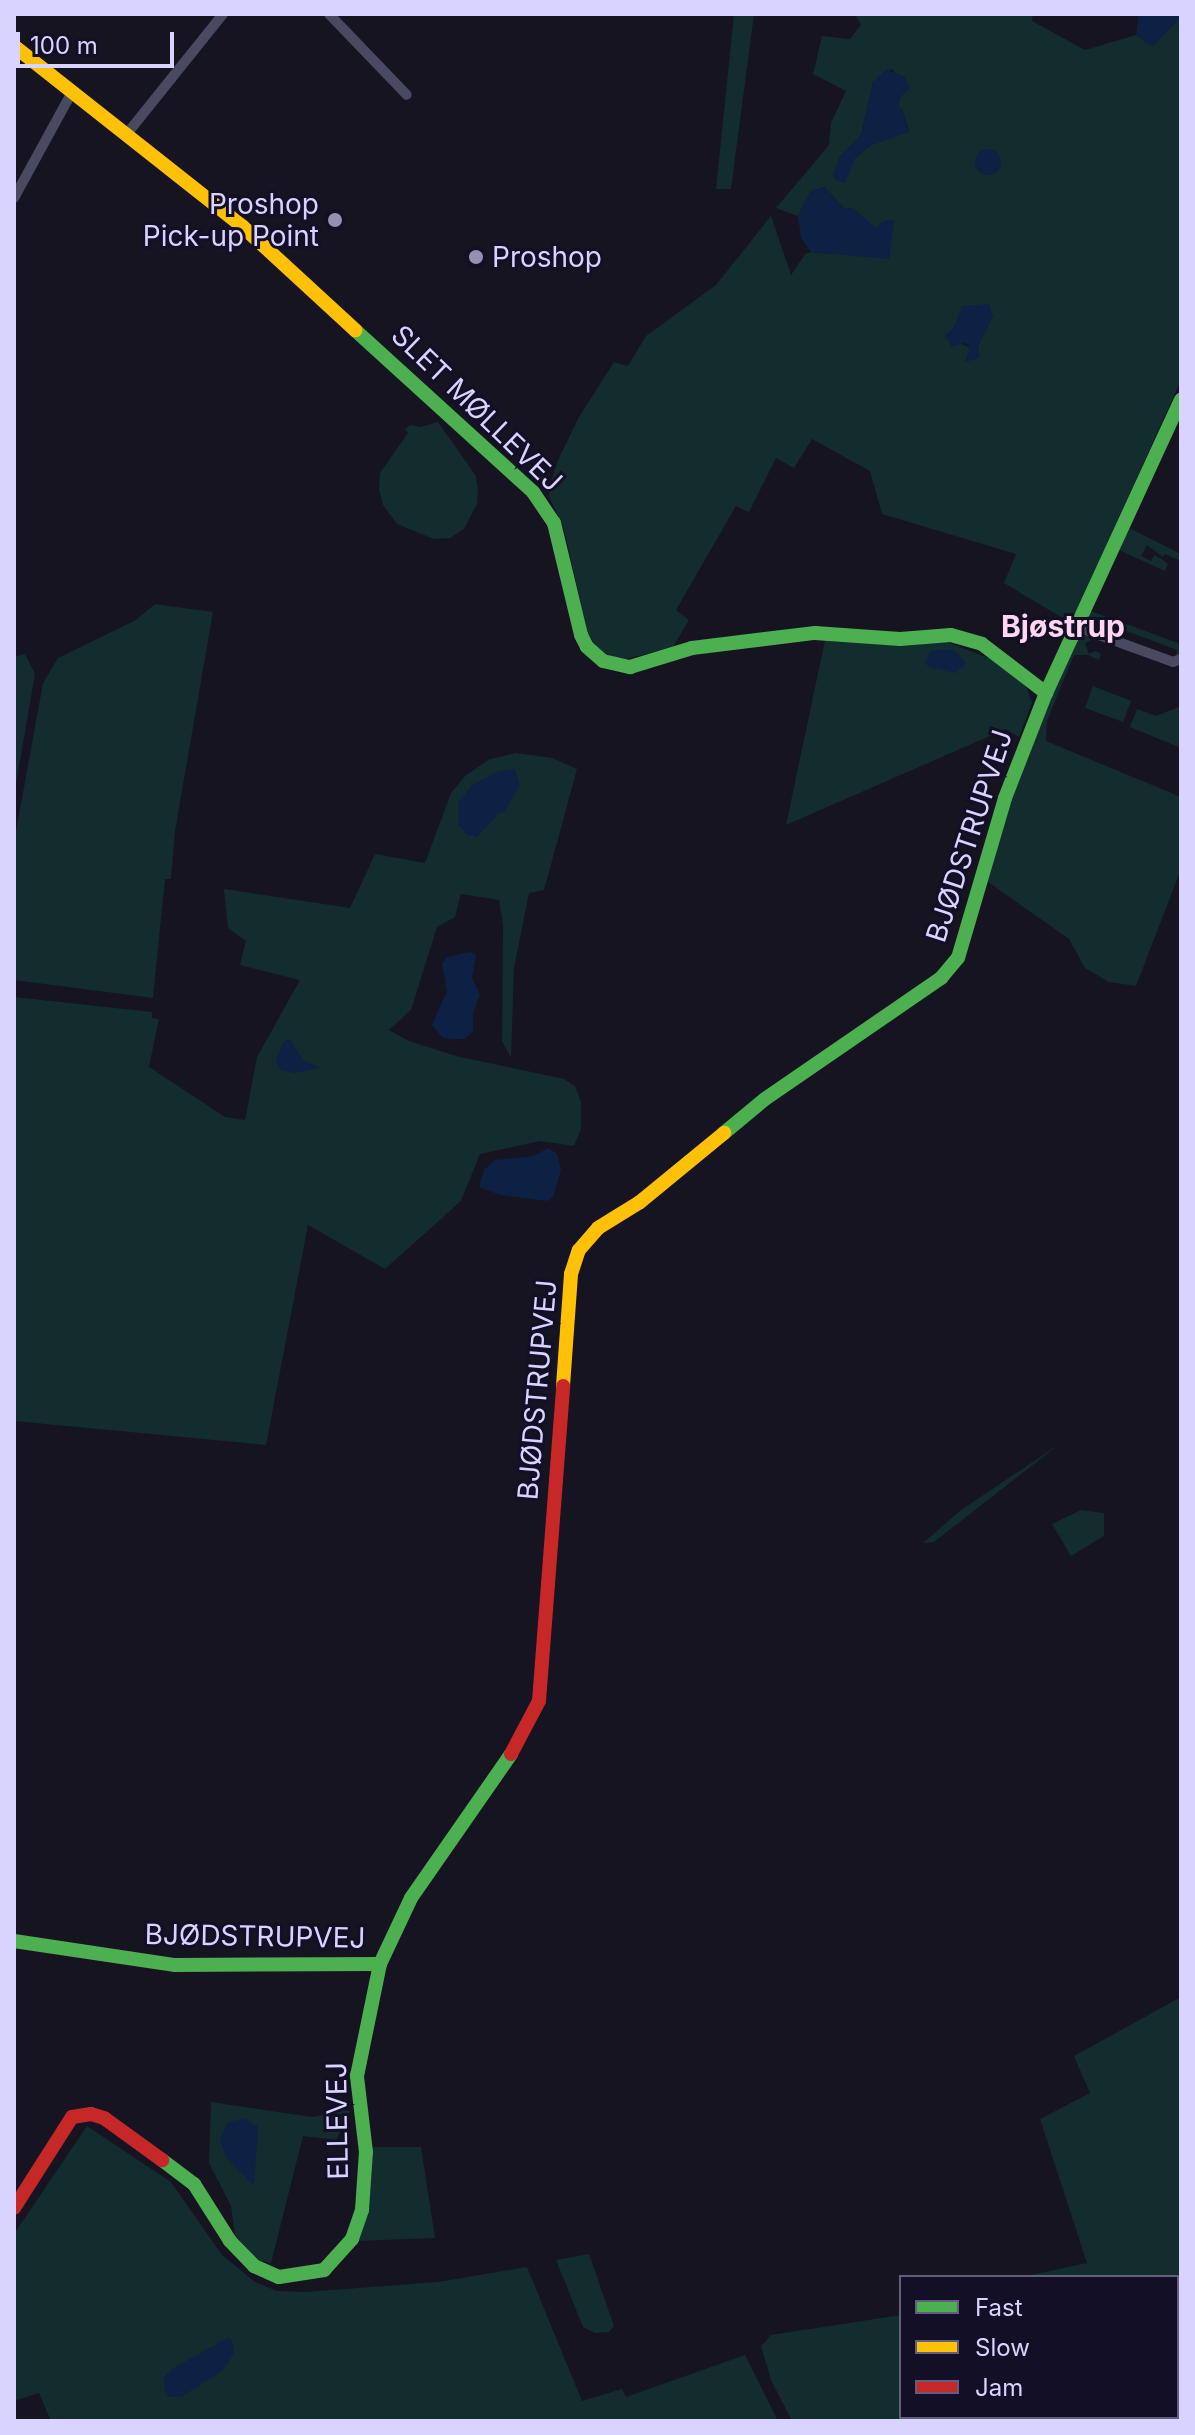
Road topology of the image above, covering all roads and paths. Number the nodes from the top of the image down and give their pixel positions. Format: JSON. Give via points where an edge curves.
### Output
{"nodes":[{"id":1,"x":223,"y":14,"type":"edge"},
{"id":2,"x":329,"y":14,"type":"edge"},
{"id":3,"x":14,"y":46,"type":"edge"},
{"id":4,"x":72,"y":92,"type":"junction"},
{"id":5,"x":407,"y":95,"type":"dead end"},
{"id":6,"x":126,"y":135,"type":"junction"},
{"id":7,"x":14,"y":198,"type":"edge"},
{"id":8,"x":1181,"y":400,"type":"edge"},
{"id":9,"x":1088,"y":631,"type":"dead end"},
{"id":10,"x":1181,"y":659,"type":"edge"},
{"id":11,"x":1046,"y":693,"type":"junction"},
{"id":12,"x":14,"y":1941,"type":"edge"},
{"id":13,"x":380,"y":1964,"type":"junction"},
{"id":14,"x":14,"y":2208,"type":"edge"}],
"edges":[{"from":1,"to":6,"type":"street"},
{"from":2,"to":5,"type":"street"},
{"from":3,"to":4,"type":"street","name":"SLET MØLLEVEJ"},
{"from":4,"to":6,"type":"street","name":"SLET MØLLEVEJ"},
{"from":4,"to":7,"type":"street"},
{"from":6,"to":11,"type":"street","name":"SLET MØLLEVEJ","via":[[242,226],[533,492],[554,523],[581,635],[603,661],[630,667],[692,648],[815,633],[900,639],[951,635],[982,644]]},
{"from":8,"to":11,"type":"street","name":"BJØDSTRUPVEJ"},
{"from":9,"to":10,"type":"street","via":[[1173,662]]},
{"from":11,"to":13,"type":"street","name":"BJØDSTRUPVEJ","via":[[1005,798],[963,947],[950,968],[765,1099],[640,1202],[598,1228],[579,1250],[571,1274],[539,1701],[522,1739],[411,1898]]},
{"from":12,"to":13,"type":"street","name":"BJØDSTRUPVEJ","via":[[171,1965]]},
{"from":13,"to":14,"type":"street","name":"ELLEVEJ","via":[[357,2076],[366,2152],[362,2210],[352,2239],[324,2270],[279,2277],[254,2266],[230,2241],[194,2184],[91,2114],[72,2117],[65,2124]]}]}
